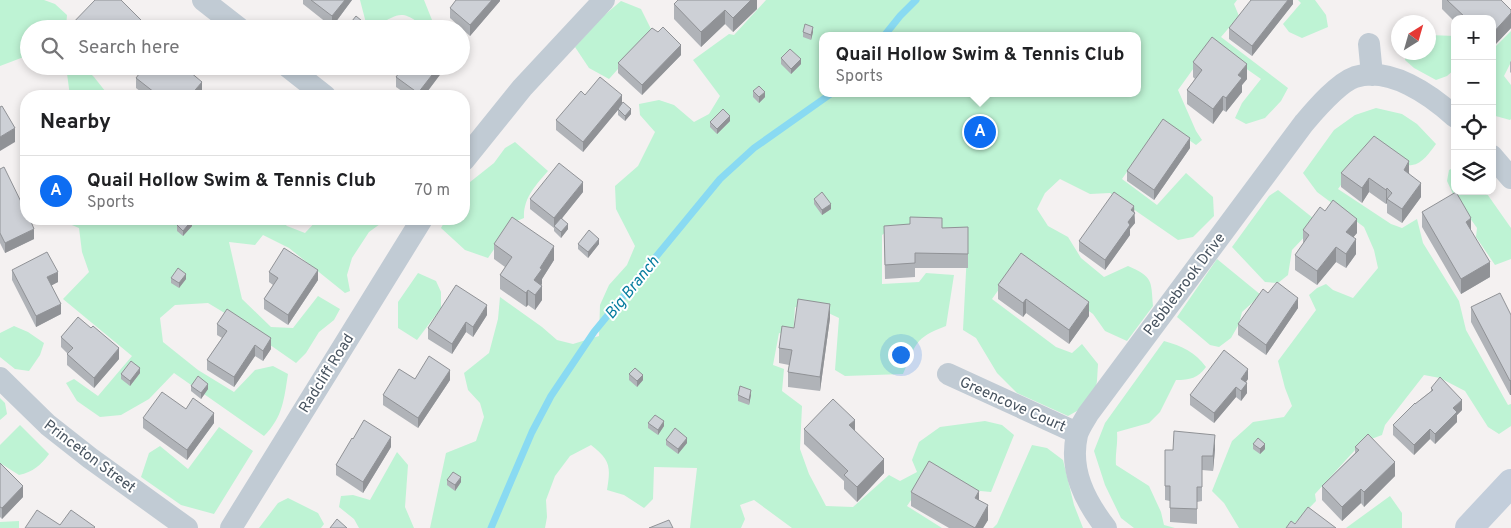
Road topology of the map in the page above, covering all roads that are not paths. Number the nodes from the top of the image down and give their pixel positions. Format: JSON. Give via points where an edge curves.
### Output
{"nodes":[{"id":1,"x":203,"y":0,"type":"edge"},
{"id":2,"x":604,"y":0,"type":"edge"},
{"id":3,"x":229,"y":20,"type":"edge"},
{"id":4,"x":1369,"y":44,"type":"dead end"},
{"id":5,"x":299,"y":75,"type":"edge"},
{"id":6,"x":1372,"y":75,"type":"junction"},
{"id":7,"x":318,"y":90,"type":"edge"},
{"id":8,"x":1451,"y":114,"type":"edge"},
{"id":9,"x":470,"y":153,"type":"edge"},
{"id":10,"x":1496,"y":161,"type":"edge"},
{"id":11,"x":1511,"y":178,"type":"edge"},
{"id":12,"x":418,"y":225,"type":"edge"},
{"id":13,"x":948,"y":374,"type":"dead end"},
{"id":14,"x":0,"y":378,"type":"edge"},
{"id":15,"x":1077,"y":433,"type":"junction"},
{"id":16,"x":1511,"y":483,"type":"edge"},
{"id":17,"x":187,"y":528,"type":"edge"},
{"id":18,"x":231,"y":528,"type":"edge"},
{"id":19,"x":1106,"y":528,"type":"edge"},
{"id":20,"x":1469,"y":528,"type":"edge"}],
"edges":[{"from":1,"to":3,"type":"street"},
{"from":2,"to":9,"type":"street","via":[[522,88]]},
{"from":4,"to":6,"type":"street"},
{"from":5,"to":7,"type":"street"},
{"from":6,"to":8,"type":"street","name":"Pebblebrook Drive","via":[[1391,77],[1408,84]]},
{"from":6,"to":15,"type":"street","name":"Pebblebrook Drive","via":[[1355,77],[1341,86],[1304,123]]},
{"from":10,"to":11,"type":"street"},
{"from":12,"to":18,"type":"street","name":"Radcliff Road"},
{"from":13,"to":15,"type":"street","name":"Greencove Court"},
{"from":14,"to":17,"type":"street","name":"Princeton Street","via":[[48,425]]},
{"from":15,"to":19,"type":"street","name":"Pebblebrook Drive","via":[[1078,482],[1092,510]]},
{"from":16,"to":20,"type":"street"}]}
